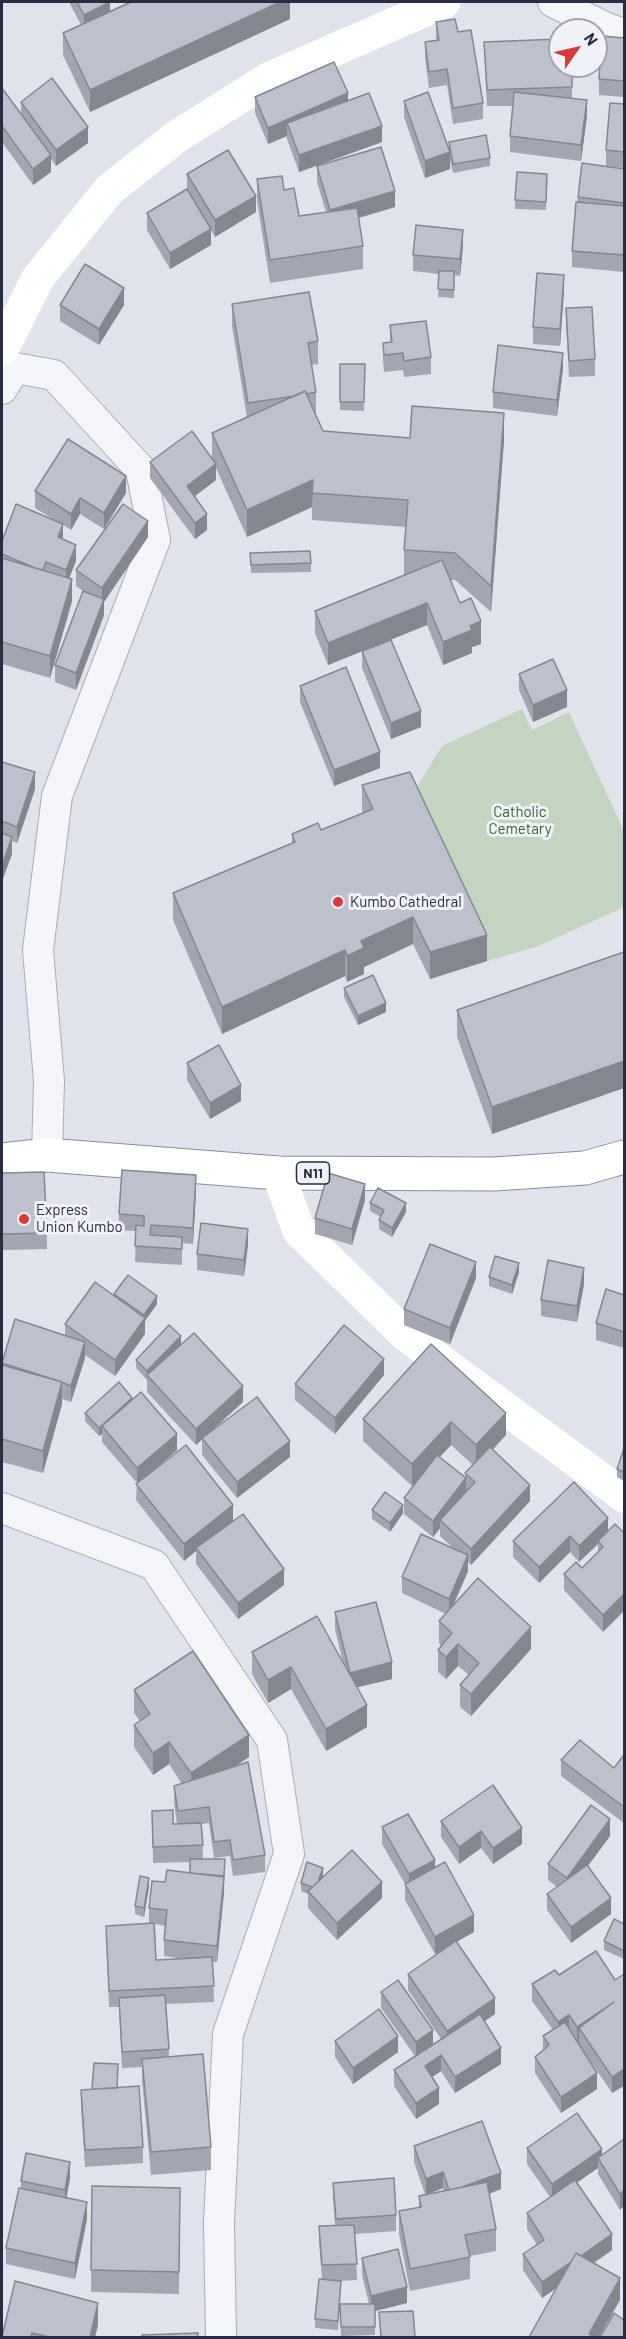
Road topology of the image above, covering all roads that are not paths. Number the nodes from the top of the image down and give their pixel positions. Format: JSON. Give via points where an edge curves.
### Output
{"nodes":[{"id":1,"x":444,"y":2,"type":"edge"},
{"id":2,"x":553,"y":2,"type":"edge"},
{"id":3,"x":624,"y":34,"type":"edge"},
{"id":4,"x":2,"y":350,"type":"edge"},
{"id":5,"x":2,"y":389,"type":"edge"},
{"id":6,"x":47,"y":1155,"type":"junction"},
{"id":7,"x":624,"y":1157,"type":"edge"},
{"id":8,"x":2,"y":1160,"type":"edge"},
{"id":9,"x":278,"y":1173,"type":"junction"},
{"id":10,"x":624,"y":1496,"type":"edge"},
{"id":11,"x":2,"y":1508,"type":"edge"},
{"id":12,"x":221,"y":2337,"type":"edge"}],
"edges":[{"from":1,"to":4,"type":"main road","via":[[270,78],[176,137],[109,190],[38,278]]},
{"from":2,"to":3,"type":"street"},
{"from":5,"to":6,"type":"street","via":[[15,368],[54,375],[141,470],[155,540],[57,796],[38,950],[49,1081]]},
{"from":6,"to":8,"type":"main road","number":"N11"},
{"from":6,"to":9,"type":"main road","number":"N11"},
{"from":7,"to":9,"type":"main road","number":"N11","via":[[585,1168],[494,1174]]},
{"from":9,"to":10,"type":"main road","via":[[299,1231],[407,1336]]},
{"from":11,"to":12,"type":"street","via":[[154,1565],[272,1740],[289,1854],[228,2034],[219,2222]]}]}
